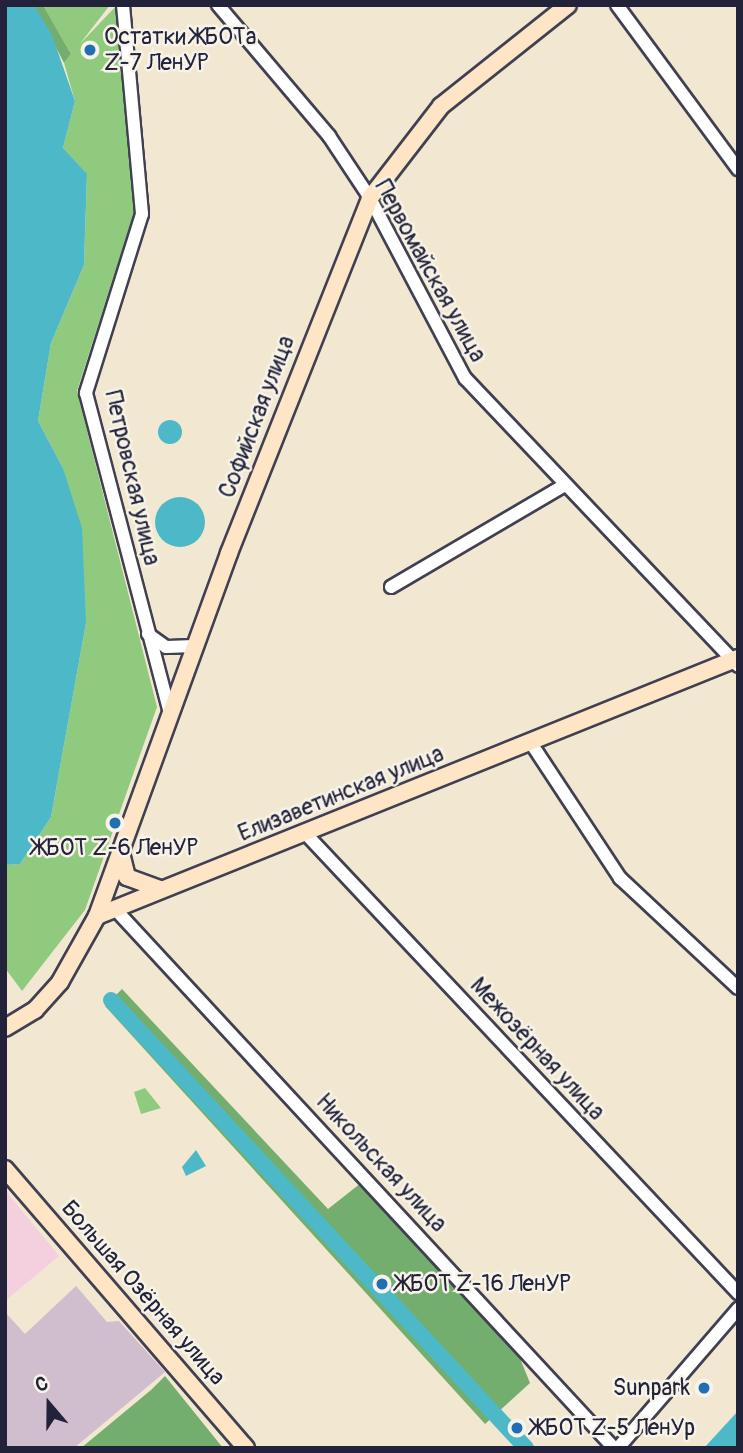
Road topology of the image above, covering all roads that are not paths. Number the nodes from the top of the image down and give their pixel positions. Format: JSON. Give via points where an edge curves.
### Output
{"nodes":[{"id":1,"x":123,"y":5,"type":"edge"},
{"id":2,"x":218,"y":5,"type":"edge"},
{"id":3,"x":568,"y":5,"type":"edge"},
{"id":4,"x":617,"y":5,"type":"edge"},
{"id":5,"x":738,"y":169,"type":"edge"},
{"id":6,"x":370,"y":198,"type":"junction"},
{"id":7,"x":564,"y":486,"type":"junction"},
{"id":8,"x":391,"y":587,"type":"dead end"},
{"id":9,"x":148,"y":634,"type":"junction"},
{"id":10,"x":195,"y":646,"type":"junction"},
{"id":11,"x":736,"y":661,"type":"edge"},
{"id":12,"x":170,"y":713,"type":"junction"},
{"id":13,"x":531,"y":743,"type":"junction"},
{"id":14,"x":305,"y":833,"type":"junction"},
{"id":15,"x":121,"y":850,"type":"junction"},
{"id":16,"x":164,"y":890,"type":"junction"},
{"id":17,"x":115,"y":909,"type":"junction"},
{"id":18,"x":97,"y":916,"type":"junction"},
{"id":19,"x":738,"y":988,"type":"edge"},
{"id":20,"x":5,"y":1028,"type":"edge"},
{"id":21,"x":5,"y":1169,"type":"edge"},
{"id":22,"x":738,"y":1293,"type":"edge"},
{"id":23,"x":738,"y":1309,"type":"edge"},
{"id":24,"x":246,"y":1448,"type":"edge"},
{"id":25,"x":616,"y":1448,"type":"edge"}],
"edges":[{"from":1,"to":9,"type":"street","name":"Петровская улица","via":[[142,214],[86,393]]},
{"from":2,"to":6,"type":"street","name":"Первомайская улица","via":[[329,136]]},
{"from":3,"to":6,"type":"street","name":"Софийская улица","via":[[441,106]]},
{"from":4,"to":5,"type":"street"},
{"from":6,"to":7,"type":"street","name":"Первомайская улица","via":[[465,378]]},
{"from":6,"to":10,"type":"street","name":"Софийская улица"},
{"from":7,"to":8,"type":"street"},
{"from":7,"to":11,"type":"street","name":"Первомайская улица"},
{"from":9,"to":10,"type":"street","via":[[166,648]]},
{"from":9,"to":12,"type":"street","name":"Петровская улица"},
{"from":10,"to":12,"type":"street","name":"Софийская улица"},
{"from":11,"to":13,"type":"street","name":"Елизаветинская улица"},
{"from":12,"to":15,"type":"street","name":"Софийская улица"},
{"from":13,"to":14,"type":"street","name":"Елизаветинская улица"},
{"from":13,"to":19,"type":"street","via":[[620,878]]},
{"from":14,"to":16,"type":"street","name":"Елизаветинская улица"},
{"from":14,"to":22,"type":"street","name":"Межозёрная улица"},
{"from":15,"to":16,"type":"street","via":[[127,877],[136,886]]},
{"from":15,"to":18,"type":"street","name":"Софийская улица"},
{"from":16,"to":17,"type":"street","name":"Елизаветинская улица"},
{"from":17,"to":18,"type":"street","name":"Елизаветинская улица"},
{"from":17,"to":25,"type":"street","name":"Никольская улица"},
{"from":18,"to":20,"type":"street","via":[[60,982],[35,1010]]},
{"from":21,"to":24,"type":"street","name":"Большая Озёрная улица"},
{"from":23,"to":25,"type":"street"}]}
